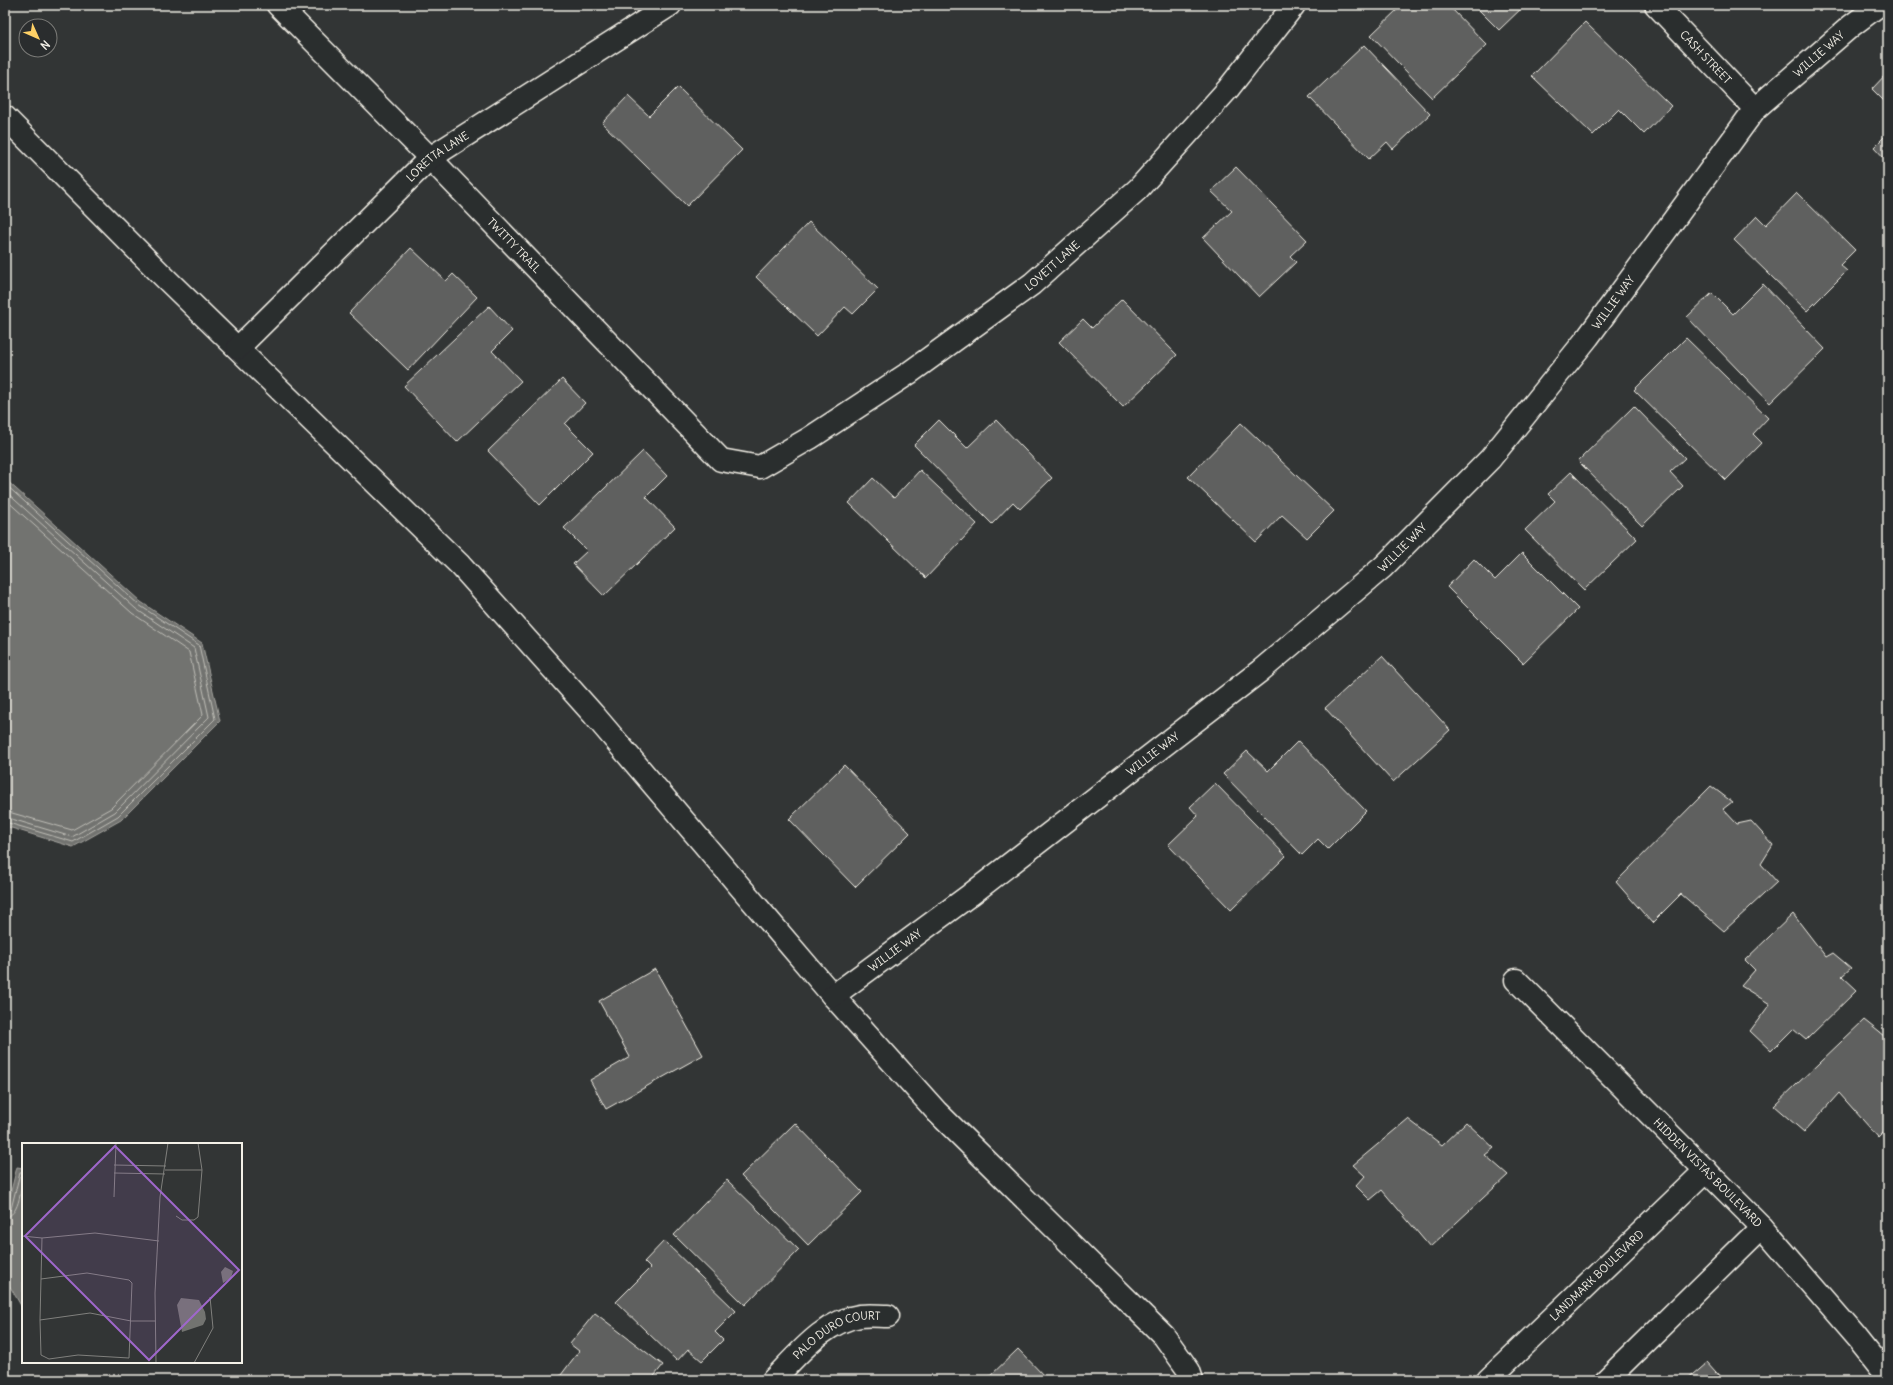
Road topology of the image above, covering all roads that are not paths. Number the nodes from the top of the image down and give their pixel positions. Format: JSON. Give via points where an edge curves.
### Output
{"nodes":[{"id":1,"x":278,"y":5,"type":"edge"},
{"id":2,"x":670,"y":5,"type":"edge"},
{"id":3,"x":1294,"y":5,"type":"edge"},
{"id":4,"x":1656,"y":5,"type":"edge"},
{"id":5,"x":1879,"y":5,"type":"edge"},
{"id":6,"x":1755,"y":109,"type":"junction"},
{"id":7,"x":5,"y":116,"type":"edge"},
{"id":8,"x":430,"y":158,"type":"junction"},
{"id":9,"x":238,"y":348,"type":"junction"},
{"id":10,"x":760,"y":467,"type":"joint"},
{"id":11,"x":1516,"y":980,"type":"dead end"},
{"id":12,"x":833,"y":996,"type":"junction"},
{"id":13,"x":1706,"y":1170,"type":"junction"},
{"id":14,"x":1762,"y":1227,"type":"junction"},
{"id":15,"x":888,"y":1316,"type":"dead end"},
{"id":16,"x":1888,"y":1376,"type":"edge"},
{"id":17,"x":773,"y":1380,"type":"edge"},
{"id":18,"x":1192,"y":1380,"type":"edge"},
{"id":19,"x":1488,"y":1380,"type":"edge"},
{"id":20,"x":1606,"y":1380,"type":"edge"}],
"edges":[{"from":1,"to":8,"type":"street","name":"TWITTY TRAIL"},
{"from":2,"to":8,"type":"street","name":"LORETTA LANE"},
{"from":3,"to":10,"type":"street","name":"LOVETT LANE","via":[[1228,89],[1138,188],[1032,284],[909,373],[810,438]]},
{"from":4,"to":6,"type":"street","name":"CASH STREET"},
{"from":5,"to":6,"type":"street","name":"WILLIE WAY"},
{"from":6,"to":12,"type":"street","name":"WILLIE WAY","via":[[1588,337],[1490,459],[1383,567],[1260,671],[970,895]]},
{"from":7,"to":9,"type":"street"},
{"from":8,"to":9,"type":"street","name":"LORETTA LANE"},
{"from":8,"to":10,"type":"street","name":"TWITTY TRAIL","via":[[721,460]]},
{"from":9,"to":12,"type":"street","via":[[460,565],[620,744]]},
{"from":11,"to":13,"type":"street","name":"HIDDEN VISTAS BOULEVARD"},
{"from":12,"to":18,"type":"street","via":[[937,1112],[1164,1336]]},
{"from":13,"to":14,"type":"street","name":"HIDDEN VISTAS BOULEVARD"},
{"from":13,"to":19,"type":"street","name":"LANDMARK BOULEVARD"},
{"from":14,"to":16,"type":"street","name":"HIDDEN VISTAS BOULEVARD"},
{"from":14,"to":20,"type":"street"},
{"from":15,"to":17,"type":"street","name":"PALO DURO COURT","via":[[861,1316],[842,1321],[821,1333]]}]}
